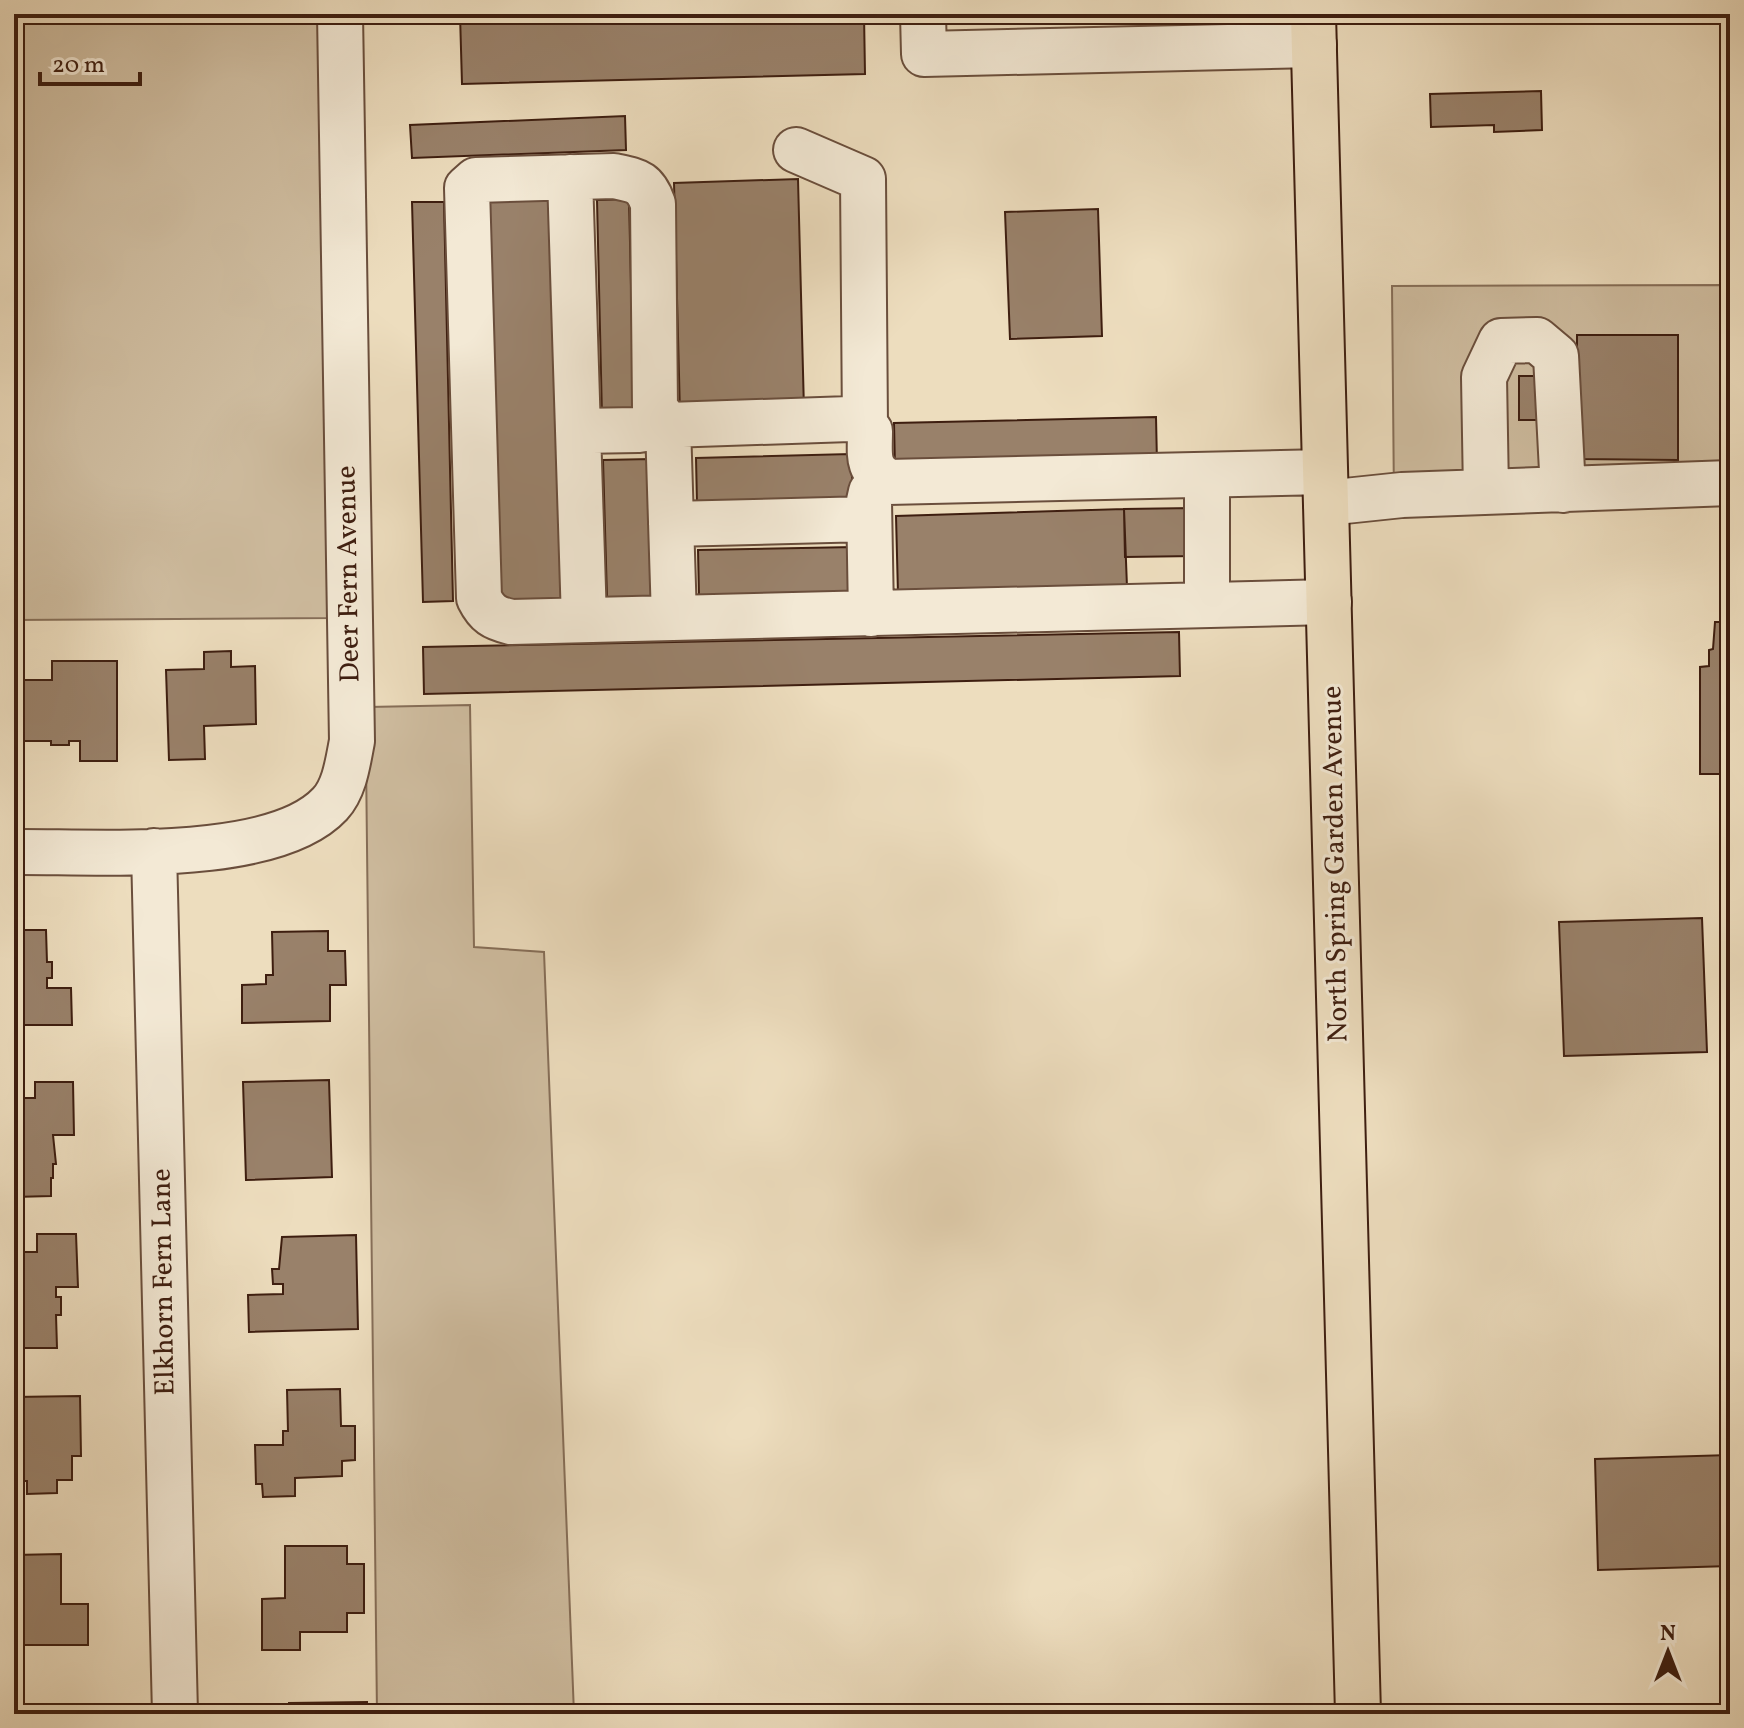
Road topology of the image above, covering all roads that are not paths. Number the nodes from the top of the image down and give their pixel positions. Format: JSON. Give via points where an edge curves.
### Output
{"nodes":[{"id":1,"x":340,"y":14,"type":"edge"},
{"id":2,"x":923,"y":14,"type":"edge"},
{"id":3,"x":1314,"y":30,"type":"edge"},
{"id":4,"x":1190,"y":31,"type":"edge"},
{"id":5,"x":796,"y":150,"type":"dead end"},
{"id":6,"x":570,"y":177,"type":"junction"},
{"id":7,"x":668,"y":425,"type":"junction"},
{"id":8,"x":865,"y":427,"type":"junction"},
{"id":9,"x":578,"y":431,"type":"junction"},
{"id":10,"x":876,"y":474,"type":"junction"},
{"id":11,"x":1207,"y":475,"type":"junction"},
{"id":12,"x":1730,"y":483,"type":"edge"},
{"id":13,"x":1326,"y":488,"type":"junction"},
{"id":14,"x":1563,"y":490,"type":"junction"},
{"id":15,"x":1486,"y":492,"type":"junction"},
{"id":16,"x":869,"y":519,"type":"junction"},
{"id":17,"x":671,"y":524,"type":"junction"},
{"id":18,"x":1329,"y":602,"type":"junction"},
{"id":19,"x":1207,"y":605,"type":"junction"},
{"id":20,"x":871,"y":614,"type":"junction"},
{"id":21,"x":674,"y":618,"type":"junction"},
{"id":22,"x":584,"y":620,"type":"junction"},
{"id":23,"x":154,"y":851,"type":"junction"},
{"id":24,"x":14,"y":852,"type":"edge"},
{"id":25,"x":175,"y":1714,"type":"edge"},
{"id":26,"x":1358,"y":1714,"type":"edge"}],
"edges":[{"from":1,"to":23,"type":"street","name":"Deer Fern Avenue","via":[[352,741],[345,774],[331,803],[294,829],[208,848]]},
{"from":2,"to":4,"type":"street","via":[[924,54]]},
{"from":3,"to":4,"type":"street"},
{"from":3,"to":13,"type":"highway","name":"North Spring Garden Avenue"},
{"from":5,"to":8,"type":"street","via":[[863,179]]},
{"from":6,"to":7,"type":"street","via":[[614,176],[637,180],[648,189],[653,204],[655,408]]},
{"from":6,"to":9,"type":"street"},
{"from":6,"to":22,"type":"street","via":[[476,180],[467,188],[465,200],[479,598],[486,613],[511,622]]},
{"from":7,"to":8,"type":"street","via":[[850,419]]},
{"from":7,"to":9,"type":"street"},
{"from":7,"to":17,"type":"street"},
{"from":8,"to":10,"type":"street"},
{"from":9,"to":22,"type":"street"},
{"from":10,"to":11,"type":"street","via":[[888,482]]},
{"from":10,"to":16,"type":"street"},
{"from":11,"to":13,"type":"street"},
{"from":11,"to":19,"type":"street"},
{"from":12,"to":14,"type":"street"},
{"from":13,"to":15,"type":"street","via":[[1402,495]]},
{"from":13,"to":18,"type":"highway","name":"North Spring Garden Avenue"},
{"from":14,"to":15,"type":"street"},
{"from":14,"to":15,"type":"street","via":[[1556,356],[1537,340],[1501,341],[1484,377]]},
{"from":16,"to":17,"type":"street"},
{"from":16,"to":20,"type":"street"},
{"from":17,"to":21,"type":"street"},
{"from":18,"to":19,"type":"street"},
{"from":18,"to":26,"type":"highway","name":"North Spring Garden Avenue"},
{"from":19,"to":20,"type":"street"},
{"from":20,"to":21,"type":"street"},
{"from":21,"to":22,"type":"street"},
{"from":23,"to":24,"type":"street","name":"Deer Fern Avenue"},
{"from":23,"to":25,"type":"street","name":"Elkhorn Fern Lane"}]}
